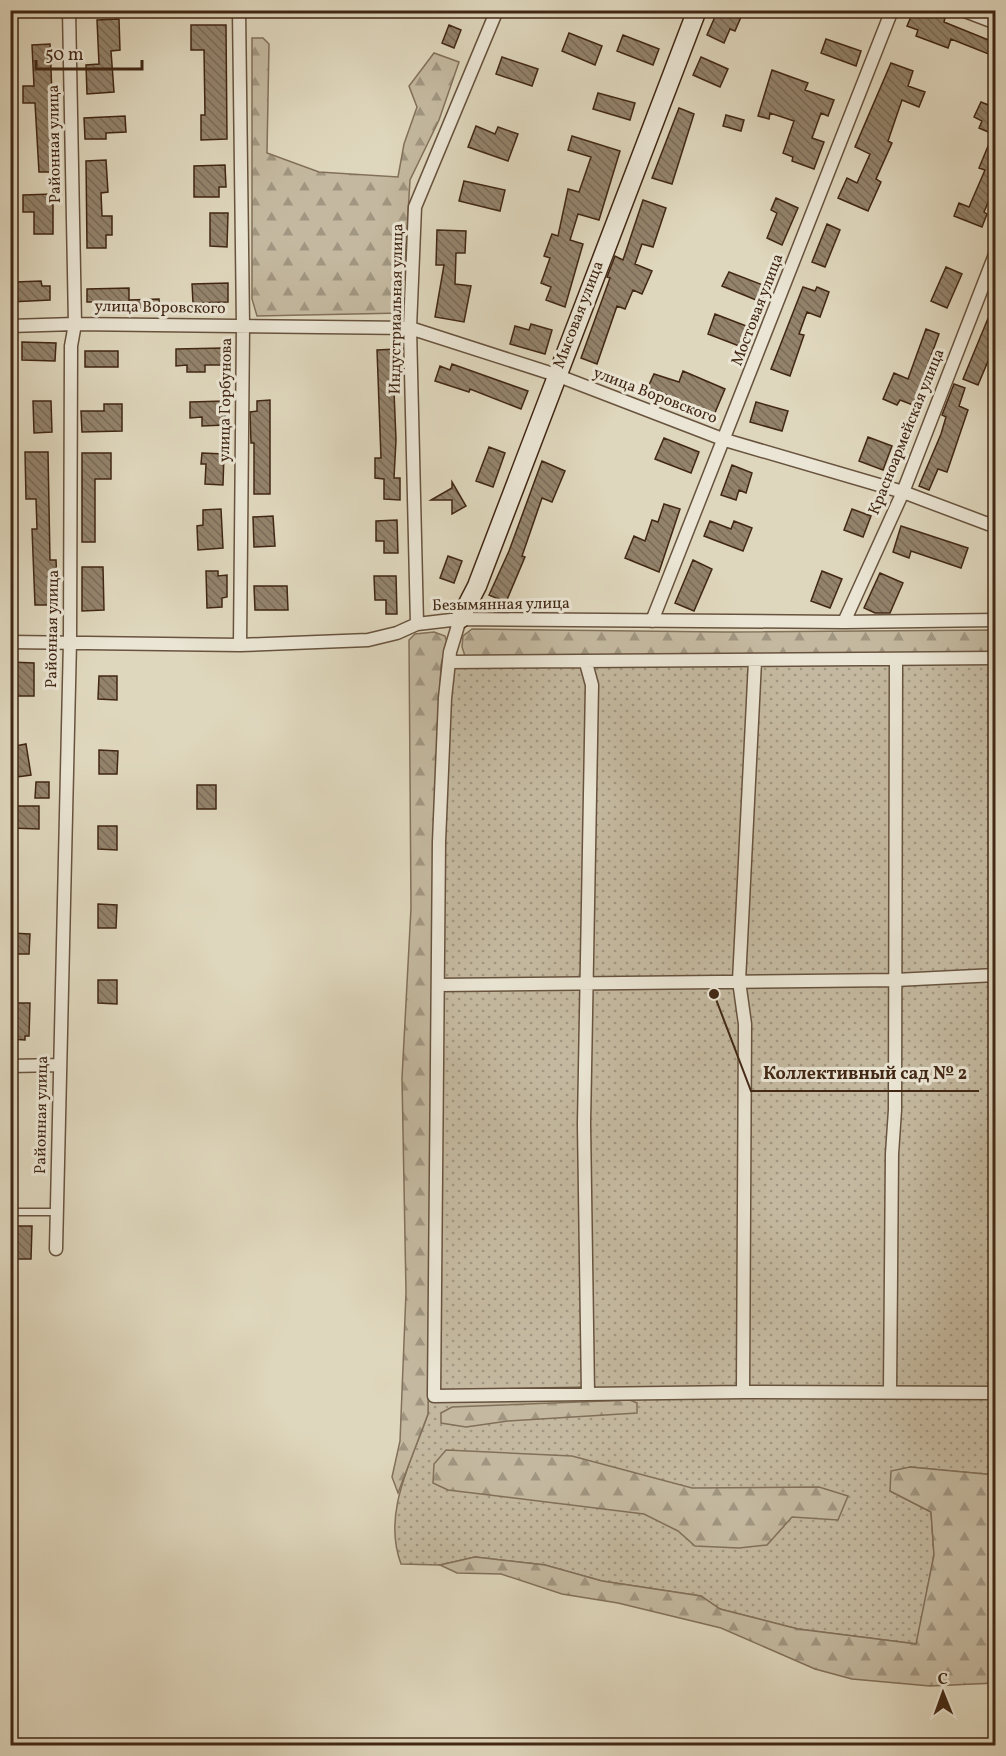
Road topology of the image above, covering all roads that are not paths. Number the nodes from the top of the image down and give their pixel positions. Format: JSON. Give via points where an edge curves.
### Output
{"nodes":[{"id":1,"x":69,"y":10,"type":"edge"},
{"id":2,"x":239,"y":10,"type":"edge"},
{"id":3,"x":497,"y":10,"type":"edge"},
{"id":4,"x":697,"y":10,"type":"edge"},
{"id":5,"x":892,"y":10,"type":"edge"},
{"id":6,"x":962,"y":10,"type":"edge"},
{"id":7,"x":996,"y":23,"type":"edge"},
{"id":8,"x":996,"y":252,"type":"edge"},
{"id":9,"x":75,"y":324,"type":"junction"},
{"id":10,"x":10,"y":326,"type":"edge"},
{"id":11,"x":243,"y":326,"type":"junction"},
{"id":12,"x":410,"y":328,"type":"junction"},
{"id":13,"x":556,"y":375,"type":"junction"},
{"id":14,"x":725,"y":440,"type":"junction"},
{"id":15,"x":903,"y":492,"type":"junction"},
{"id":16,"x":996,"y":527,"type":"edge"},
{"id":17,"x":460,"y":619,"type":"junction"},
{"id":18,"x":996,"y":620,"type":"edge"},
{"id":19,"x":652,"y":621,"type":"junction"},
{"id":20,"x":844,"y":622,"type":"junction"},
{"id":21,"x":417,"y":624,"type":"junction"},
{"id":22,"x":70,"y":641,"type":"junction"},
{"id":23,"x":10,"y":642,"type":"edge"},
{"id":24,"x":240,"y":645,"type":"junction"},
{"id":25,"x":996,"y":658,"type":"edge"},
{"id":26,"x":896,"y":660,"type":"junction"},
{"id":27,"x":754,"y":661,"type":"junction"},
{"id":28,"x":449,"y":662,"type":"junction"},
{"id":29,"x":586,"y":663,"type":"junction"},
{"id":30,"x":996,"y":975,"type":"edge"},
{"id":31,"x":895,"y":980,"type":"junction"},
{"id":32,"x":740,"y":981,"type":"junction"},
{"id":33,"x":587,"y":984,"type":"junction"},
{"id":34,"x":438,"y":985,"type":"junction"},
{"id":35,"x":60,"y":1065,"type":"junction"},
{"id":36,"x":10,"y":1066,"type":"edge"},
{"id":37,"x":10,"y":1212,"type":"edge"},
{"id":38,"x":57,"y":1212,"type":"junction"},
{"id":39,"x":56,"y":1249,"type":"dead end"},
{"id":40,"x":743,"y":1392,"type":"junction"},
{"id":41,"x":890,"y":1392,"type":"junction"},
{"id":42,"x":996,"y":1393,"type":"edge"},
{"id":43,"x":588,"y":1394,"type":"junction"}],
"edges":[{"from":1,"to":9,"type":"street","name":"Районная улица"},
{"from":2,"to":11,"type":"street","name":"улица Горбунова"},
{"from":3,"to":12,"type":"street","name":"Индустриальная улица","via":[[416,207]]},
{"from":4,"to":13,"type":"street","name":"Мысовая улица"},
{"from":5,"to":14,"type":"street","name":"Мостовая улица"},
{"from":6,"to":7,"type":"street"},
{"from":8,"to":15,"type":"street","name":"Красноармейская улица"},
{"from":9,"to":10,"type":"street","name":"улица Воровского"},
{"from":9,"to":11,"type":"street","name":"улица Воровского"},
{"from":9,"to":22,"type":"street","name":"Районная улица","via":[[70,346]]},
{"from":11,"to":12,"type":"street","name":"улица Воровского"},
{"from":11,"to":24,"type":"street","name":"улица Горбунова"},
{"from":12,"to":13,"type":"street","name":"улица Воровского"},
{"from":12,"to":21,"type":"street","name":"Индустриальная улица"},
{"from":13,"to":14,"type":"street","name":"улица Воровского"},
{"from":13,"to":17,"type":"street","name":"Мысовая улица","via":[[477,586]]},
{"from":14,"to":15,"type":"street","name":"улица Воровского"},
{"from":14,"to":19,"type":"street","name":"Мостовая улица"},
{"from":15,"to":16,"type":"street","name":"улица Воровского"},
{"from":15,"to":20,"type":"street","name":"Красноармейская улица"},
{"from":17,"to":19,"type":"street","name":"Безымянная улица"},
{"from":17,"to":21,"type":"street","name":"Безымянная улица"},
{"from":17,"to":28,"type":"street"},
{"from":18,"to":20,"type":"street","name":"Безымянная улица"},
{"from":19,"to":20,"type":"street","name":"Безымянная улица"},
{"from":21,"to":24,"type":"street","name":"Безымянная улица","via":[[368,640]]},
{"from":22,"to":23,"type":"street","name":"Безымянная улица"},
{"from":22,"to":24,"type":"street","name":"Безымянная улица"},
{"from":22,"to":35,"type":"street","name":"Районная улица"},
{"from":25,"to":26,"type":"street"},
{"from":26,"to":27,"type":"street"},
{"from":26,"to":31,"type":"street"},
{"from":27,"to":29,"type":"street"},
{"from":27,"to":32,"type":"street"},
{"from":28,"to":29,"type":"street"},
{"from":28,"to":34,"type":"street","via":[[439,842]]},
{"from":29,"to":33,"type":"street","via":[[592,684]]},
{"from":30,"to":31,"type":"street"},
{"from":31,"to":32,"type":"street"},
{"from":31,"to":41,"type":"street"},
{"from":32,"to":33,"type":"street"},
{"from":32,"to":40,"type":"street","via":[[745,1024]]},
{"from":33,"to":34,"type":"street"},
{"from":33,"to":43,"type":"street","via":[[584,1124]]},
{"from":34,"to":43,"type":"street","via":[[434,1396]]},
{"from":35,"to":36,"type":"street"},
{"from":35,"to":38,"type":"street","name":"Районная улица"},
{"from":37,"to":38,"type":"lane"},
{"from":38,"to":39,"type":"street","name":"Районная улица"},
{"from":40,"to":41,"type":"street"},
{"from":40,"to":43,"type":"street"},
{"from":41,"to":42,"type":"street"}]}
